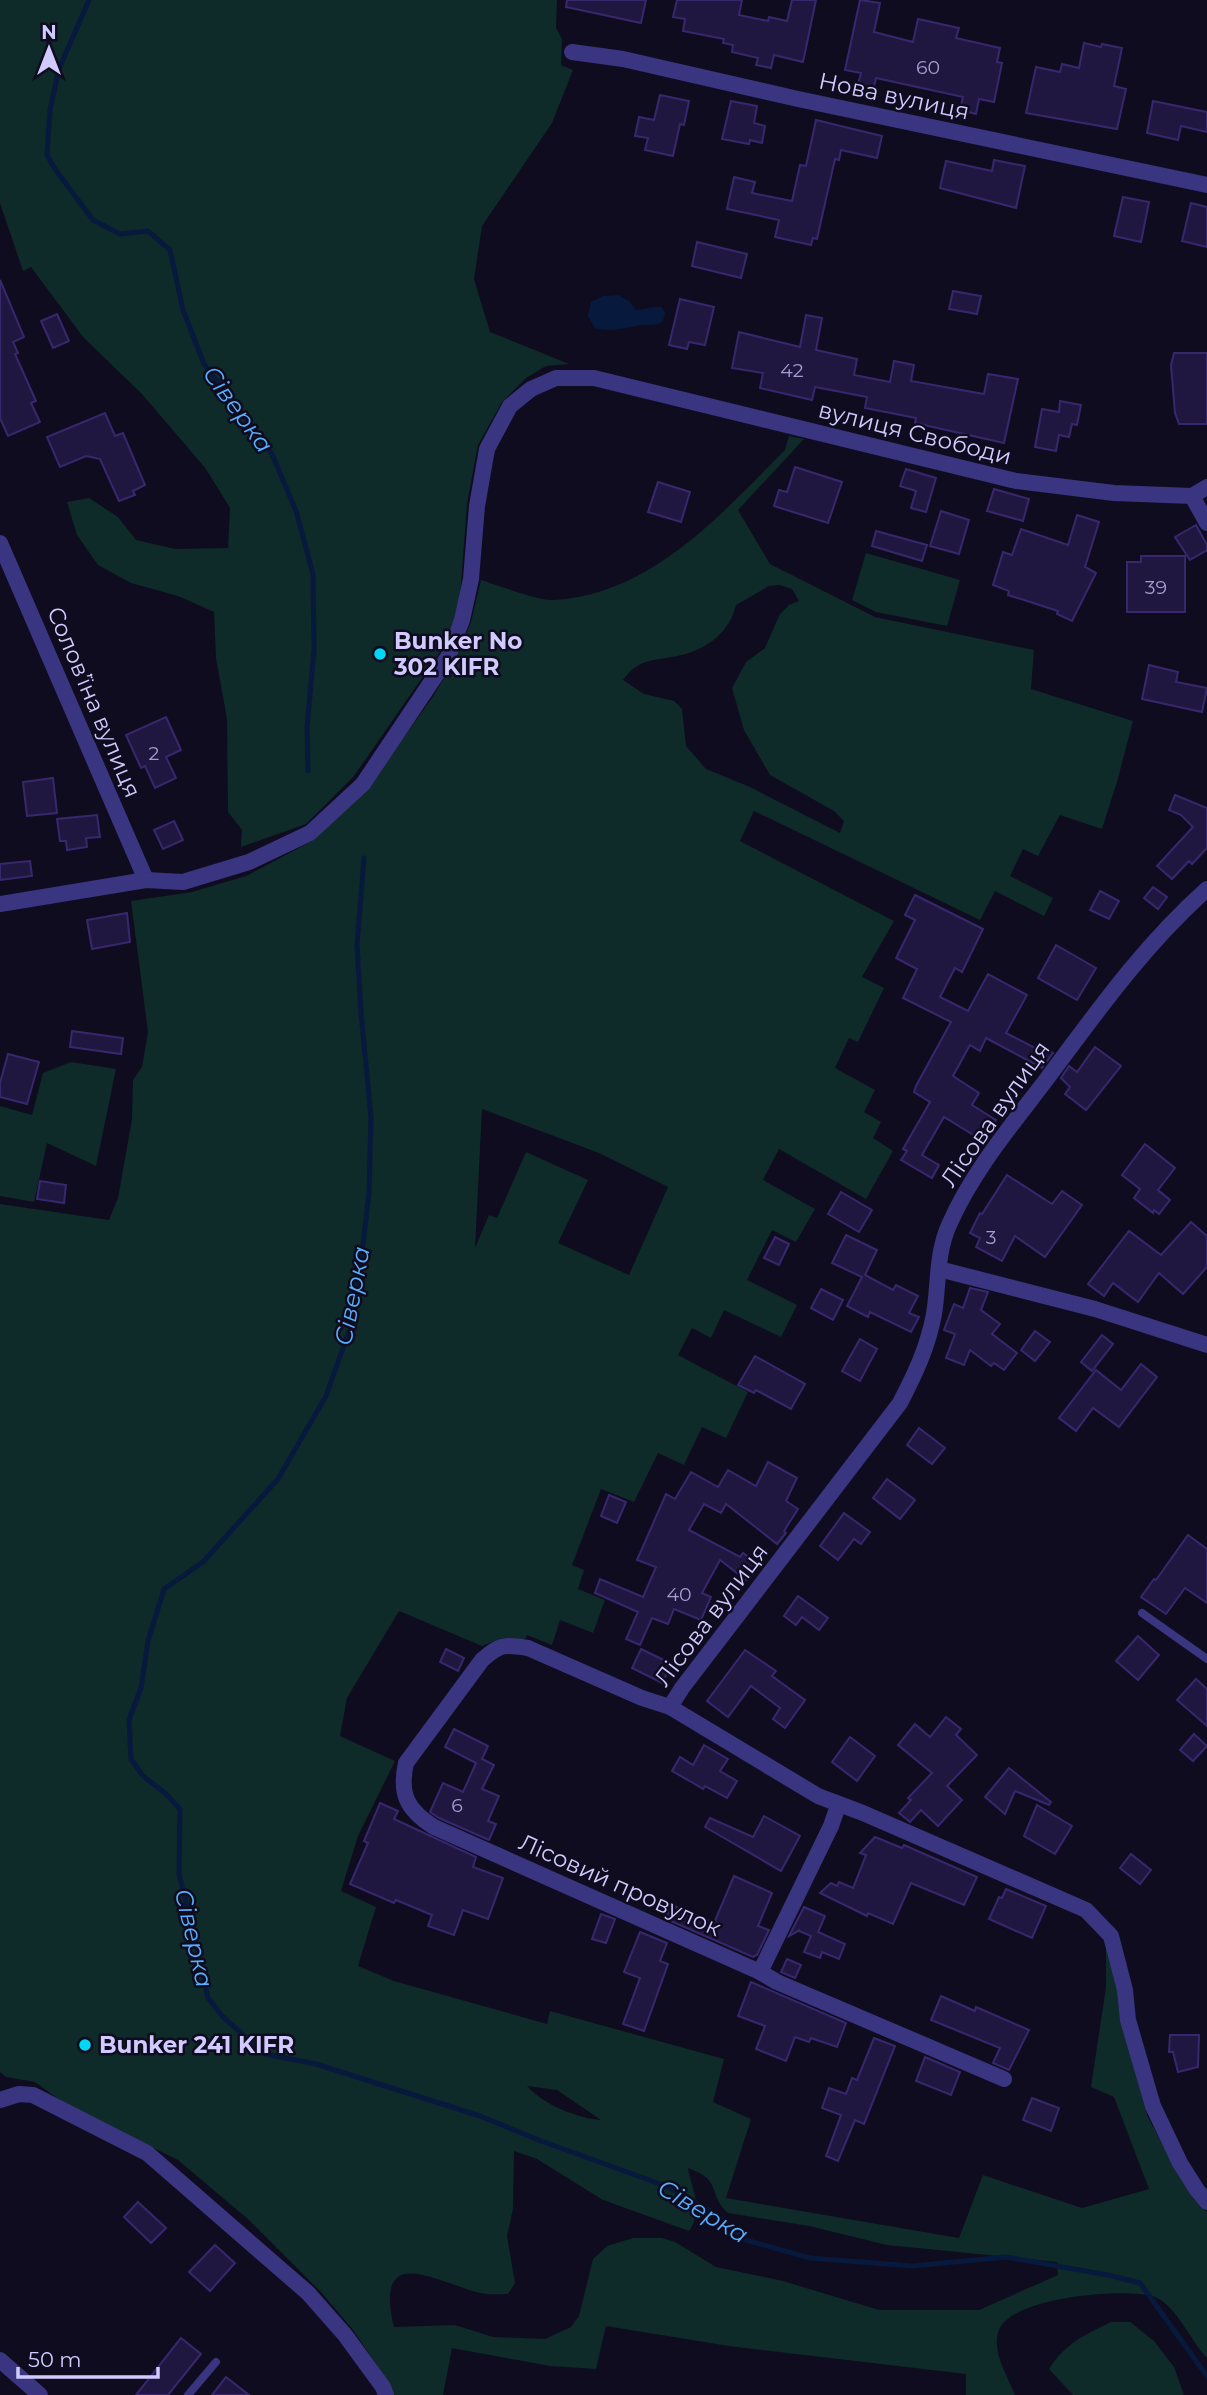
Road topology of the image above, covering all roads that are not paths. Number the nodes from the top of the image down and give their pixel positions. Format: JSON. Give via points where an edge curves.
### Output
{"nodes":[{"id":1,"x":572,"y":52,"type":"dead end"},
{"id":2,"x":1207,"y":185,"type":"edge"},
{"id":3,"x":1207,"y":488,"type":"edge"},
{"id":4,"x":1192,"y":496,"type":"junction"},
{"id":5,"x":1207,"y":523,"type":"edge"},
{"id":6,"x":0,"y":543,"type":"edge"},
{"id":7,"x":146,"y":880,"type":"junction"},
{"id":8,"x":1207,"y":889,"type":"edge"},
{"id":9,"x":0,"y":904,"type":"edge"},
{"id":10,"x":939,"y":1269,"type":"junction"},
{"id":11,"x":1207,"y":1345,"type":"edge"},
{"id":12,"x":1142,"y":1613,"type":"dead end"},
{"id":13,"x":507,"y":1645,"type":"joint"},
{"id":14,"x":1207,"y":1659,"type":"edge"},
{"id":15,"x":670,"y":1707,"type":"junction"},
{"id":16,"x":838,"y":1806,"type":"junction"},
{"id":17,"x":760,"y":1972,"type":"junction"},
{"id":18,"x":1004,"y":2079,"type":"dead end"},
{"id":19,"x":0,"y":2100,"type":"edge"},
{"id":20,"x":1207,"y":2202,"type":"edge"},
{"id":21,"x":0,"y":2360,"type":"edge"},
{"id":22,"x":216,"y":2362,"type":"dead end"},
{"id":23,"x":40,"y":2395,"type":"edge"},
{"id":24,"x":188,"y":2395,"type":"edge"},
{"id":25,"x":386,"y":2395,"type":"edge"}],
"edges":[{"from":1,"to":2,"type":"street","name":"Нова вулиця","via":[[623,59]]},
{"from":3,"to":4,"type":"street"},
{"from":4,"to":5,"type":"street"},
{"from":4,"to":7,"type":"street","name":"вулиця Свободи","via":[[1114,493],[1016,481],[594,378],[556,378],[531,389],[510,406],[487,449],[462,620],[448,657],[363,784],[310,833],[249,862],[183,882]]},
{"from":6,"to":7,"type":"street","name":"Соловʼїна вулиця"},
{"from":7,"to":9,"type":"street","name":"вулиця Свободи"},
{"from":8,"to":10,"type":"street","name":"Лісова вулиця","via":[[1129,970],[996,1146],[965,1191],[947,1228]]},
{"from":10,"to":11,"type":"street","via":[[1095,1309]]},
{"from":10,"to":15,"type":"street","name":"Лісова вулиця","via":[[920,1364],[900,1404]]},
{"from":12,"to":14,"type":"lane"},
{"from":13,"to":15,"type":"street","name":"Лісова вулиця","via":[[528,1648]]},
{"from":13,"to":17,"type":"street","name":"Лісовий провулок","via":[[482,1660],[406,1763],[402,1783],[407,1802],[418,1817]]},
{"from":15,"to":16,"type":"street","name":"Лісова вулиця"},
{"from":16,"to":17,"type":"street"},
{"from":16,"to":20,"type":"street","name":"Лісова вулиця","via":[[1086,1910],[1099,1922],[1111,1936],[1128,2020],[1153,2106],[1180,2163]]},
{"from":17,"to":18,"type":"street","name":"Лісовий провулок"},
{"from":19,"to":25,"type":"street","via":[[33,2095],[147,2153],[308,2293],[345,2335]]},
{"from":21,"to":23,"type":"street"},
{"from":22,"to":24,"type":"lane"}]}
